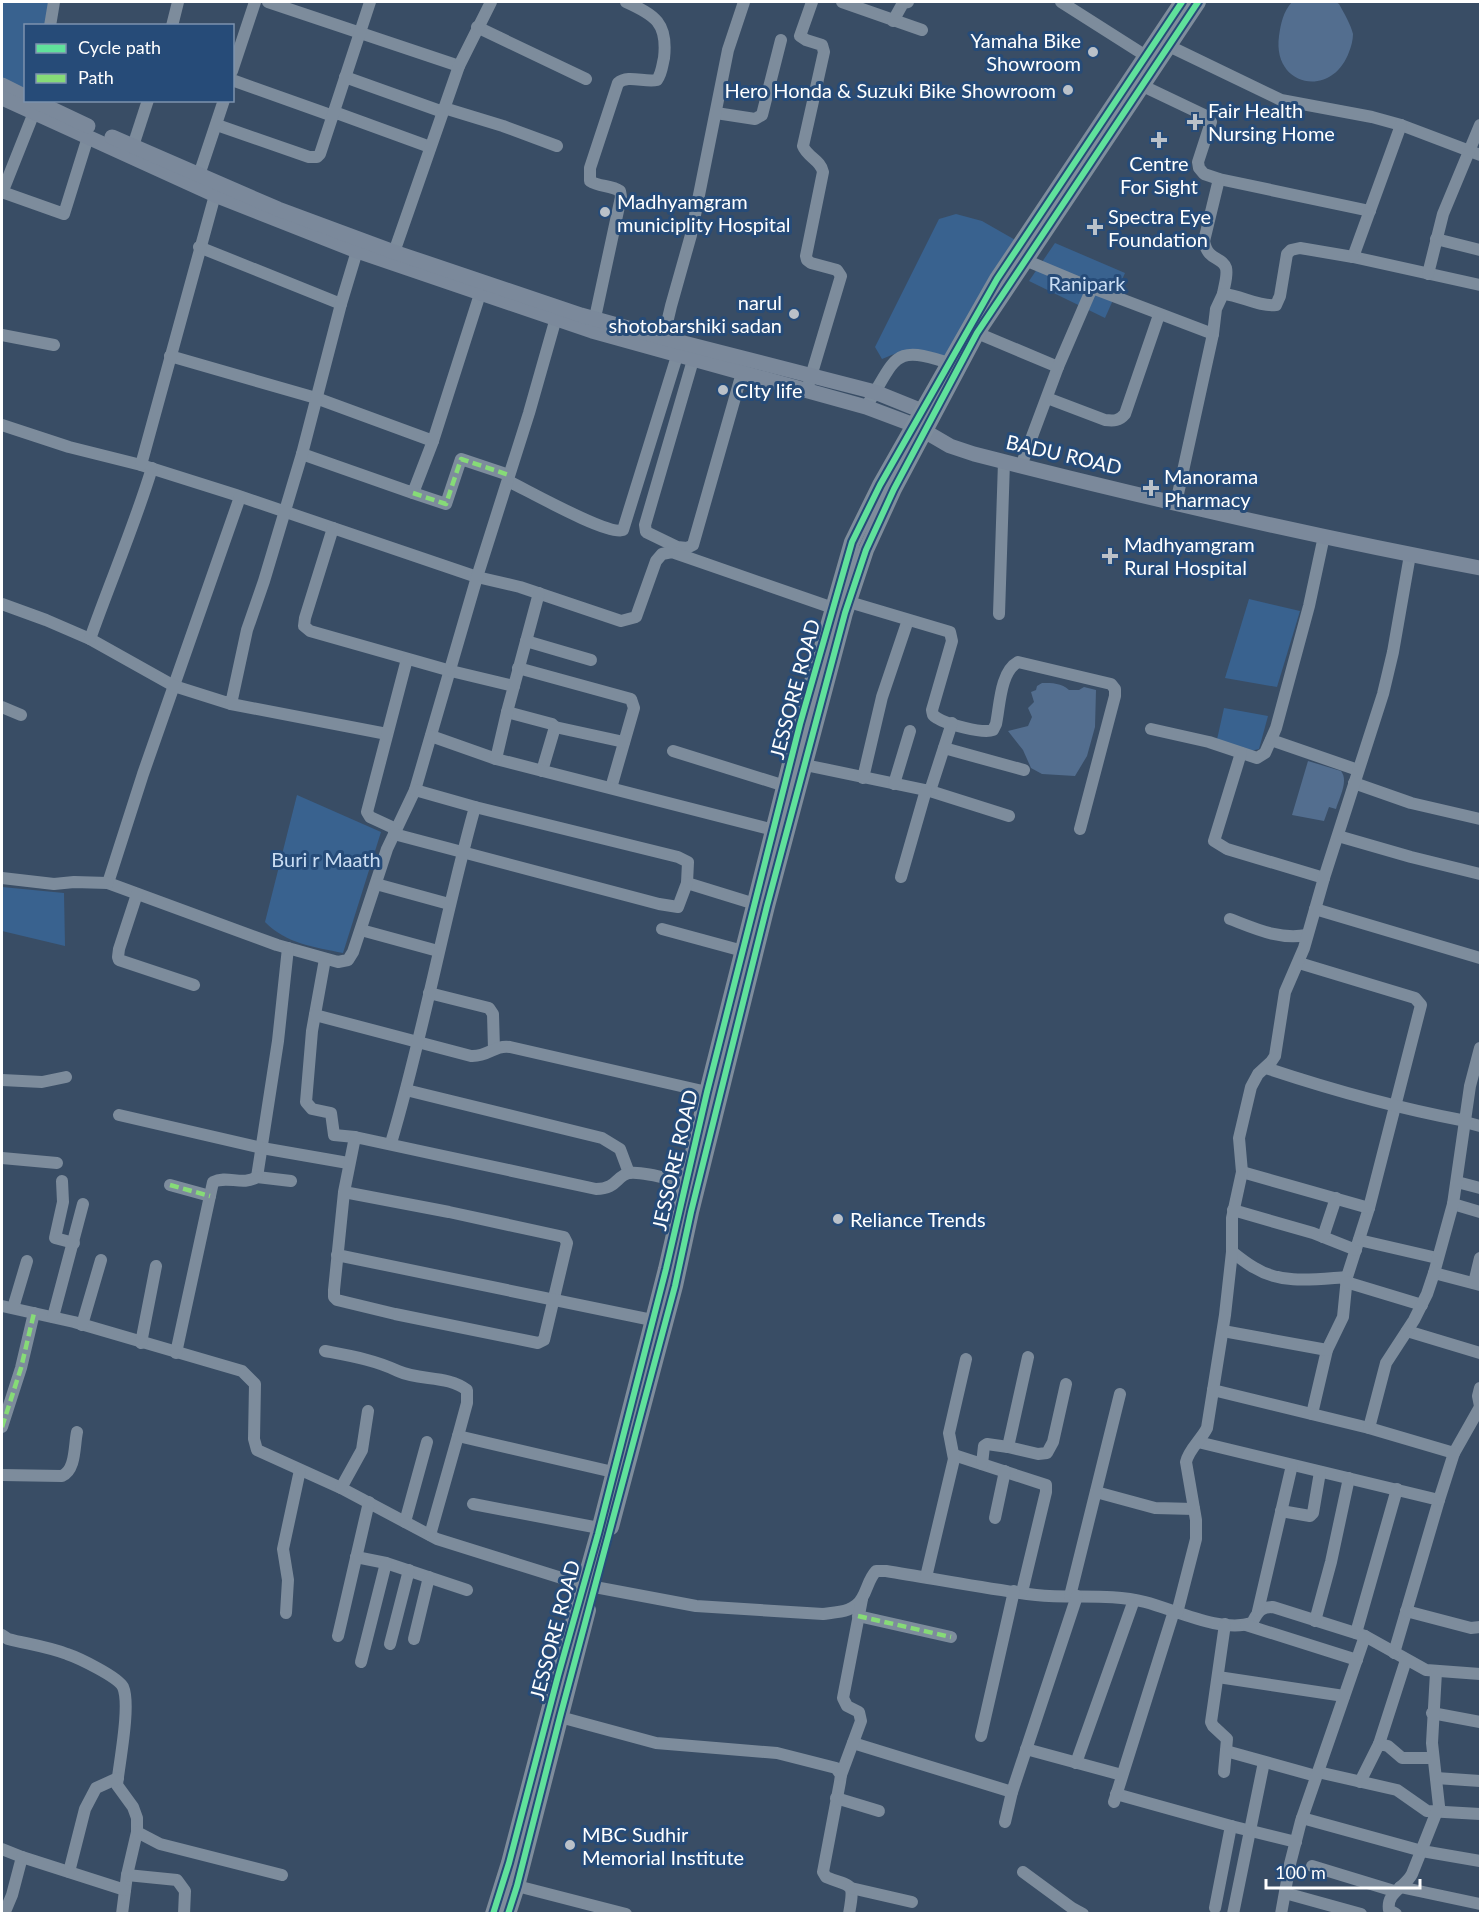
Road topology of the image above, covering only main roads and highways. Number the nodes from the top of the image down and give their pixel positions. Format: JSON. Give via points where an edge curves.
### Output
{"nodes":[{"id":1,"x":1182,"y":2,"type":"edge"},
{"id":2,"x":1197,"y":2,"type":"edge"},
{"id":3,"x":2,"y":85,"type":"edge"},
{"id":4,"x":24,"y":97,"type":"edge"},
{"id":5,"x":2,"y":98,"type":"edge"},
{"id":6,"x":24,"y":101,"type":"edge"},
{"id":7,"x":34,"y":103,"type":"edge"},
{"id":8,"x":1062,"y":193,"type":"junction"},
{"id":9,"x":392,"y":257,"type":"junction"},
{"id":10,"x":594,"y":325,"type":"junction"},
{"id":11,"x":662,"y":345,"type":"junction"},
{"id":12,"x":954,"y":364,"type":"junction"},
{"id":13,"x":809,"y":382,"type":"junction"},
{"id":14,"x":923,"y":421,"type":"junction"},
{"id":15,"x":1480,"y":568,"type":"edge"},
{"id":16,"x":589,"y":1586,"type":"junction"},
{"id":17,"x":493,"y":1914,"type":"edge"},
{"id":18,"x":508,"y":1914,"type":"edge"}],
"edges":[{"from":1,"to":8,"type":"highway"},
{"from":2,"to":8,"type":"highway","name":"JESSORE ROAD","via":[[1143,86]]},
{"from":3,"to":4,"type":"main road"},
{"from":5,"to":6,"type":"main road"},
{"from":7,"to":9,"type":"main road"},
{"from":7,"to":9,"type":"main road","via":[[88,137],[215,195],[357,251]]},
{"from":8,"to":12,"type":"highway","name":"JESSORE ROAD","via":[[1025,260]]},
{"from":8,"to":12,"type":"highway","via":[[997,279]]},
{"from":9,"to":10,"type":"main road"},
{"from":9,"to":10,"type":"main road","via":[[480,294],[556,318]]},
{"from":10,"to":11,"type":"main road"},
{"from":11,"to":13,"type":"main road"},
{"from":11,"to":13,"type":"main road","via":[[677,356],[742,373]]},
{"from":12,"to":14,"type":"highway","name":"JESSORE ROAD"},
{"from":13,"to":14,"type":"main road","via":[[866,407]]},
{"from":13,"to":14,"type":"main road","via":[[875,392]]},
{"from":14,"to":15,"type":"main road","name":"BADU ROAD","via":[[950,446],[1004,462]]},
{"from":14,"to":16,"type":"highway","name":"JESSORE ROAD","via":[[867,550],[849,602],[762,923],[675,1286]]},
{"from":14,"to":16,"type":"highway","name":"JESSORE ROAD","via":[[880,485],[852,542],[833,608],[707,1092],[599,1528]]},
{"from":16,"to":17,"type":"highway","name":"JESSORE ROAD","via":[[558,1676]]},
{"from":16,"to":18,"type":"highway","name":"JESSORE ROAD","via":[[560,1717]]}]}
